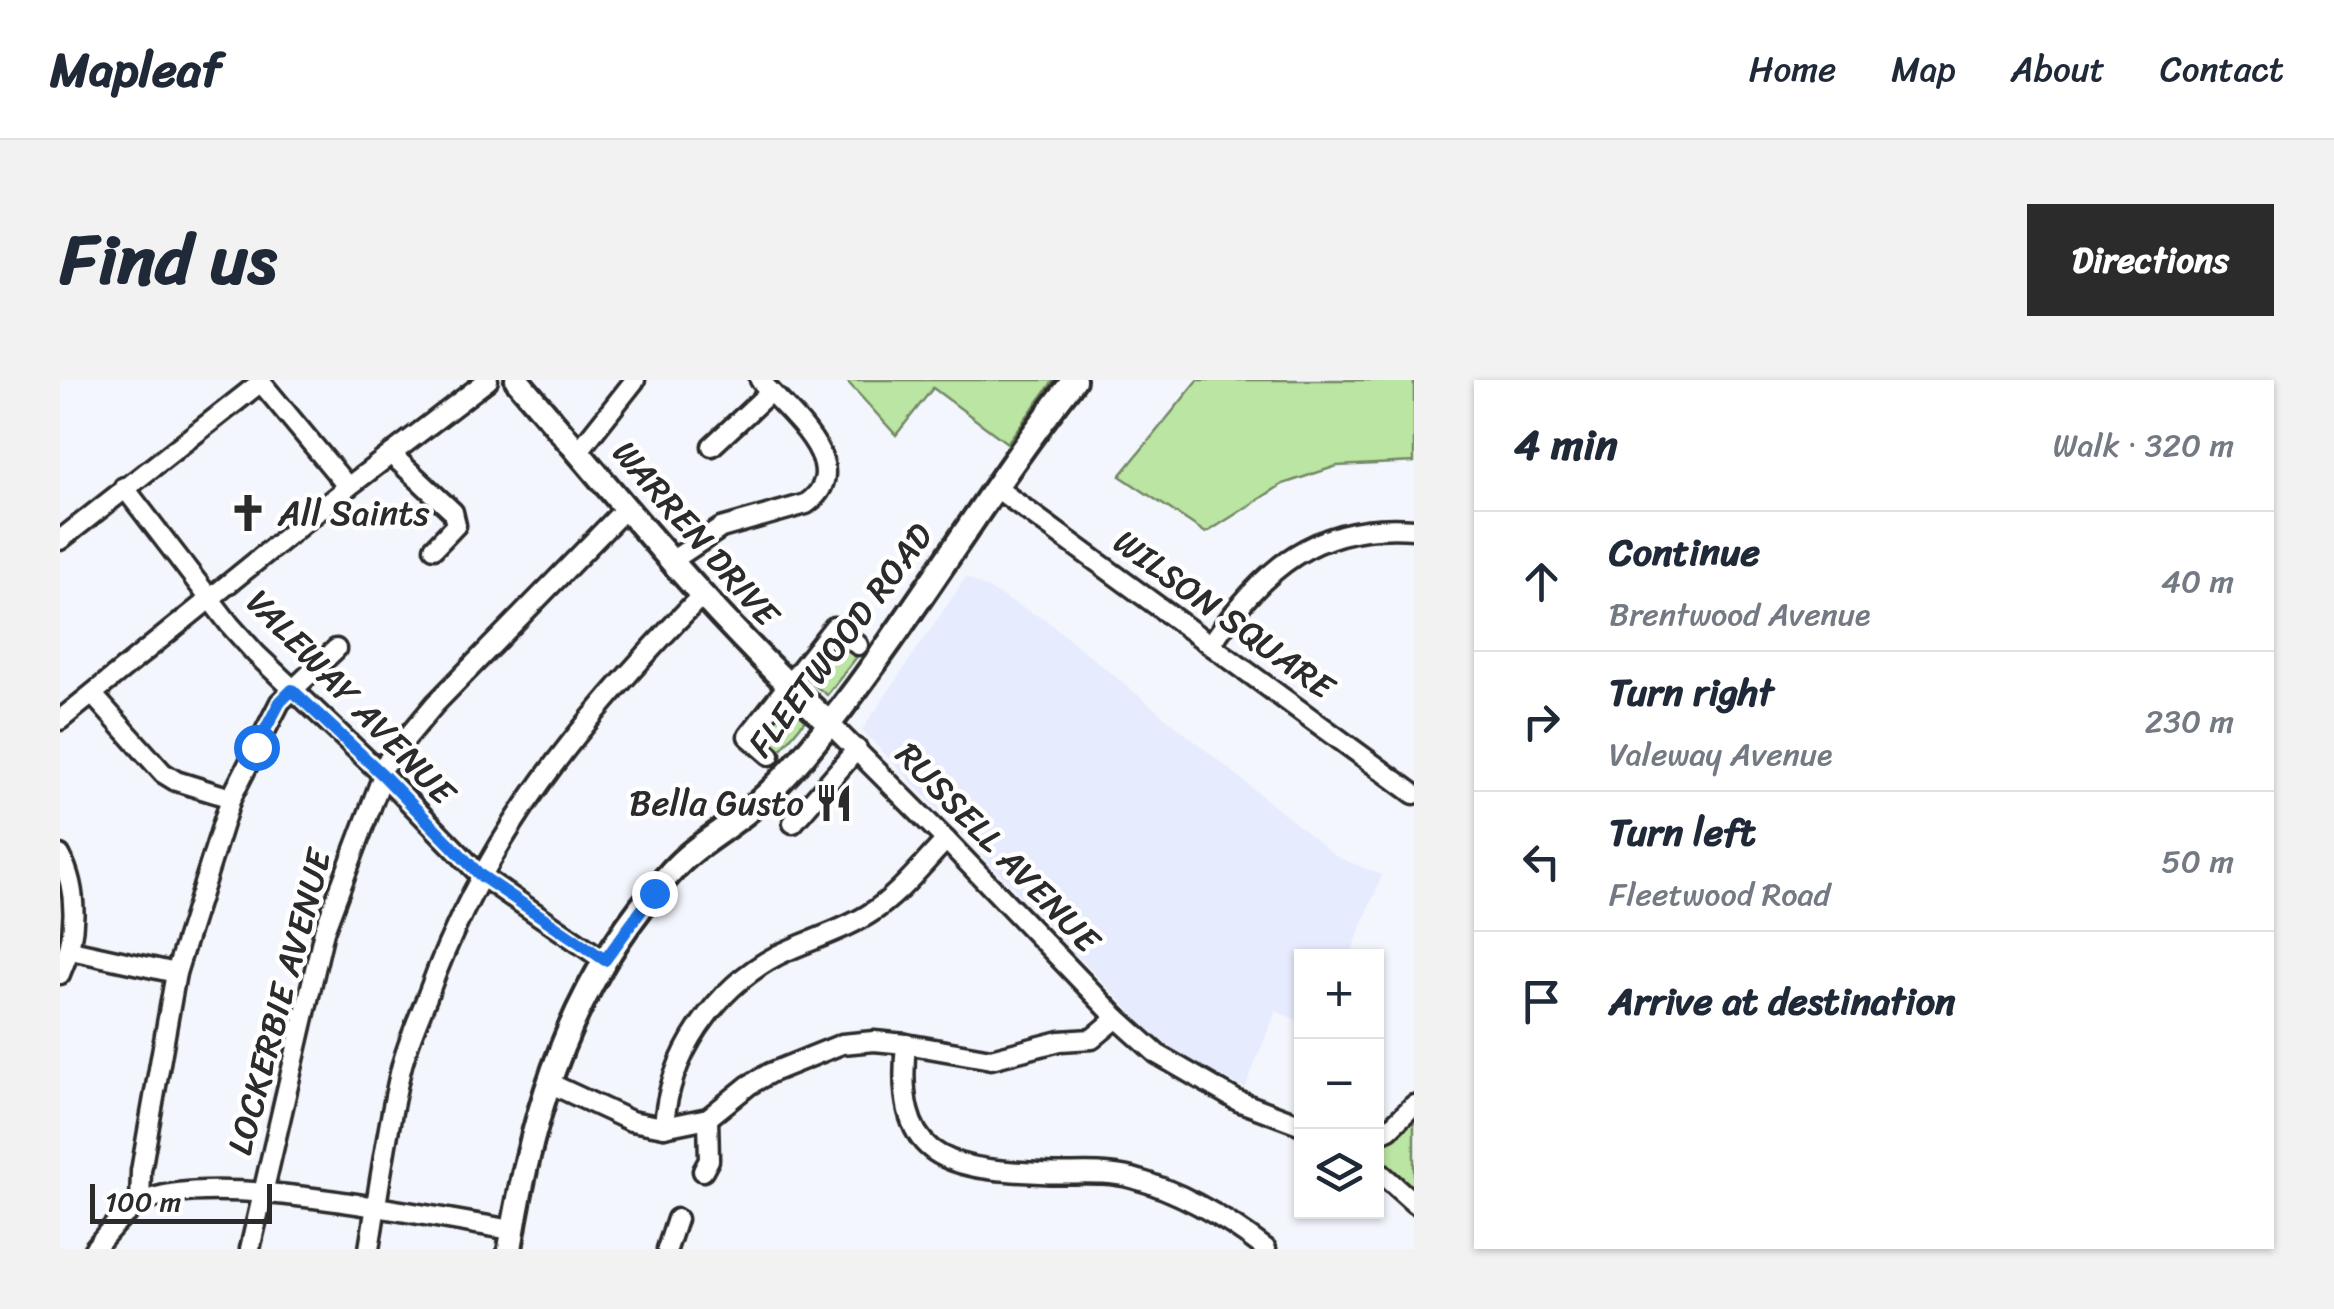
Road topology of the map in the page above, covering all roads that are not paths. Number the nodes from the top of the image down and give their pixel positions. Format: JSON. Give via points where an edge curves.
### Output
{"nodes":[{"id":1,"x":488,"y":380,"type":"edge"},
{"id":2,"x":517,"y":380,"type":"edge"},
{"id":3,"x":634,"y":380,"type":"edge"},
{"id":4,"x":1074,"y":380,"type":"edge"},
{"id":5,"x":260,"y":381,"type":"edge"},
{"id":6,"x":765,"y":386,"type":"edge"},
{"id":7,"x":712,"y":446,"type":"dead end"},
{"id":8,"x":578,"y":452,"type":"junction"},
{"id":9,"x":391,"y":454,"type":"junction"},
{"id":10,"x":348,"y":487,"type":"junction"},
{"id":11,"x":995,"y":487,"type":"junction"},
{"id":12,"x":124,"y":488,"type":"junction"},
{"id":13,"x":624,"y":510,"type":"junction"},
{"id":14,"x":1414,"y":530,"type":"edge"},
{"id":15,"x":60,"y":540,"type":"edge"},
{"id":16,"x":434,"y":548,"type":"dead end"},
{"id":17,"x":670,"y":562,"type":"junction"},
{"id":18,"x":700,"y":596,"type":"junction"},
{"id":19,"x":210,"y":597,"type":"junction"},
{"id":20,"x":1211,"y":644,"type":"junction"},
{"id":21,"x":858,"y":645,"type":"dead end"},
{"id":22,"x":336,"y":649,"type":"dead end"},
{"id":23,"x":787,"y":685,"type":"junction"},
{"id":24,"x":292,"y":690,"type":"junction"},
{"id":25,"x":92,"y":695,"type":"junction"},
{"id":26,"x":60,"y":720,"type":"edge"},
{"id":27,"x":830,"y":724,"type":"junction"},
{"id":28,"x":857,"y":748,"type":"junction"},
{"id":29,"x":770,"y":755,"type":"dead end"},
{"id":30,"x":381,"y":773,"type":"junction"},
{"id":31,"x":1414,"y":794,"type":"edge"},
{"id":32,"x":231,"y":798,"type":"junction"},
{"id":33,"x":793,"y":823,"type":"dead end"},
{"id":34,"x":946,"y":840,"type":"junction"},
{"id":35,"x":60,"y":854,"type":"edge"},
{"id":36,"x":480,"y":875,"type":"junction"},
{"id":37,"x":71,"y":950,"type":"junction"},
{"id":38,"x":605,"y":960,"type":"junction"},
{"id":39,"x":176,"y":973,"type":"junction"},
{"id":40,"x":60,"y":974,"type":"edge"},
{"id":41,"x":1117,"y":1018,"type":"junction"},
{"id":42,"x":906,"y":1044,"type":"junction"},
{"id":43,"x":550,"y":1083,"type":"junction"},
{"id":44,"x":1414,"y":1105,"type":"edge"},
{"id":45,"x":708,"y":1118,"type":"junction"},
{"id":46,"x":1294,"y":1122,"type":"edge"},
{"id":47,"x":664,"y":1127,"type":"junction"},
{"id":48,"x":1384,"y":1131,"type":"edge"},
{"id":49,"x":703,"y":1171,"type":"dead end"},
{"id":50,"x":1384,"y":1176,"type":"edge"},
{"id":51,"x":263,"y":1193,"type":"junction"},
{"id":52,"x":1414,"y":1203,"type":"edge"},
{"id":53,"x":140,"y":1204,"type":"junction"},
{"id":54,"x":376,"y":1209,"type":"junction"},
{"id":55,"x":677,"y":1219,"type":"dead end"},
{"id":56,"x":514,"y":1243,"type":"edge"},
{"id":57,"x":94,"y":1249,"type":"edge"},
{"id":58,"x":250,"y":1249,"type":"edge"},
{"id":59,"x":368,"y":1249,"type":"edge"},
{"id":60,"x":667,"y":1249,"type":"edge"},
{"id":61,"x":1266,"y":1249,"type":"edge"}],
"edges":[{"from":1,"to":9,"type":"street"},
{"from":2,"to":8,"type":"main road","name":"WARREN DRIVE"},
{"from":3,"to":8,"type":"street"},
{"from":4,"to":11,"type":"main road","name":"FLEETWOOD ROAD"},
{"from":5,"to":10,"type":"street"},
{"from":5,"to":12,"type":"street"},
{"from":6,"to":7,"type":"street"},
{"from":6,"to":17,"type":"street","via":[[819,448],[827,470],[816,496],[711,532]]},
{"from":8,"to":13,"type":"main road","name":"WARREN DRIVE"},
{"from":9,"to":10,"type":"street"},
{"from":9,"to":16,"type":"street","via":[[453,512],[454,528]]},
{"from":10,"to":19,"type":"street"},
{"from":11,"to":20,"type":"street","name":"WILSON SQUARE"},
{"from":11,"to":27,"type":"main road","name":"FLEETWOOD ROAD"},
{"from":12,"to":15,"type":"street"},
{"from":12,"to":19,"type":"street","name":"VALEWAY AVENUE"},
{"from":13,"to":17,"type":"main road","name":"WARREN DRIVE"},
{"from":13,"to":30,"type":"street","name":"LOCKERBIE AVENUE","via":[[436,704]]},
{"from":14,"to":20,"type":"street","via":[[1356,531],[1310,547],[1267,574]]},
{"from":17,"to":18,"type":"main road","name":"WARREN DRIVE"},
{"from":18,"to":23,"type":"main road","name":"WARREN DRIVE"},
{"from":18,"to":36,"type":"street","via":[[564,748]]},
{"from":19,"to":24,"type":"street","name":"VALEWAY AVENUE"},
{"from":19,"to":25,"type":"street"},
{"from":20,"to":31,"type":"street","name":"WILSON SQUARE"},
{"from":21,"to":23,"type":"street","via":[[834,628]]},
{"from":22,"to":24,"type":"street"},
{"from":23,"to":27,"type":"main road","name":"WARREN DRIVE"},
{"from":23,"to":29,"type":"street","via":[[748,736]]},
{"from":24,"to":30,"type":"street","name":"VALEWAY AVENUE"},
{"from":24,"to":32,"type":"street"},
{"from":25,"to":26,"type":"street"},
{"from":25,"to":32,"type":"street","via":[[163,772]]},
{"from":27,"to":28,"type":"street","name":"RUSSELL AVENUE"},
{"from":27,"to":38,"type":"main road","name":"FLEETWOOD ROAD","via":[[770,792],[674,868]]},
{"from":28,"to":33,"type":"street","via":[[806,796]]},
{"from":28,"to":34,"type":"street","name":"RUSSELL AVENUE"},
{"from":30,"to":36,"type":"street","name":"VALEWAY AVENUE"},
{"from":30,"to":51,"type":"street","name":"LOCKERBIE AVENUE","via":[[324,931]]},
{"from":32,"to":39,"type":"street"},
{"from":34,"to":41,"type":"street","name":"RUSSELL AVENUE"},
{"from":34,"to":47,"type":"street","via":[[871,913],[774,957],[709,1012],[675,1072]]},
{"from":35,"to":37,"type":"street","via":[[74,918]]},
{"from":36,"to":38,"type":"street","name":"VALEWAY AVENUE"},
{"from":36,"to":54,"type":"street","via":[[402,1067]]},
{"from":37,"to":39,"type":"street"},
{"from":37,"to":40,"type":"street"},
{"from":38,"to":43,"type":"main road","name":"FLEETWOOD ROAD","via":[[578,1005]]},
{"from":39,"to":53,"type":"street"},
{"from":41,"to":42,"type":"street","via":[[1092,1039],[990,1059]]},
{"from":41,"to":46,"type":"street","name":"RUSSELL AVENUE","via":[[1170,1064]]},
{"from":42,"to":45,"type":"street","via":[[842,1044],[770,1073]]},
{"from":42,"to":61,"type":"street","via":[[906,1110],[935,1154],[963,1165],[1131,1178],[1184,1198]]},
{"from":43,"to":47,"type":"street","via":[[631,1121]]},
{"from":43,"to":56,"type":"main road","name":"FLEETWOOD ROAD","via":[[531,1141]]},
{"from":44,"to":48,"type":"street"},
{"from":45,"to":47,"type":"street"},
{"from":45,"to":49,"type":"street"},
{"from":50,"to":52,"type":"street"},
{"from":51,"to":53,"type":"street","via":[[192,1192]]},
{"from":51,"to":54,"type":"street"},
{"from":51,"to":58,"type":"street","name":"LOCKERBIE AVENUE"},
{"from":53,"to":57,"type":"street"},
{"from":54,"to":56,"type":"street"},
{"from":54,"to":59,"type":"street"},
{"from":55,"to":60,"type":"street"}]}
